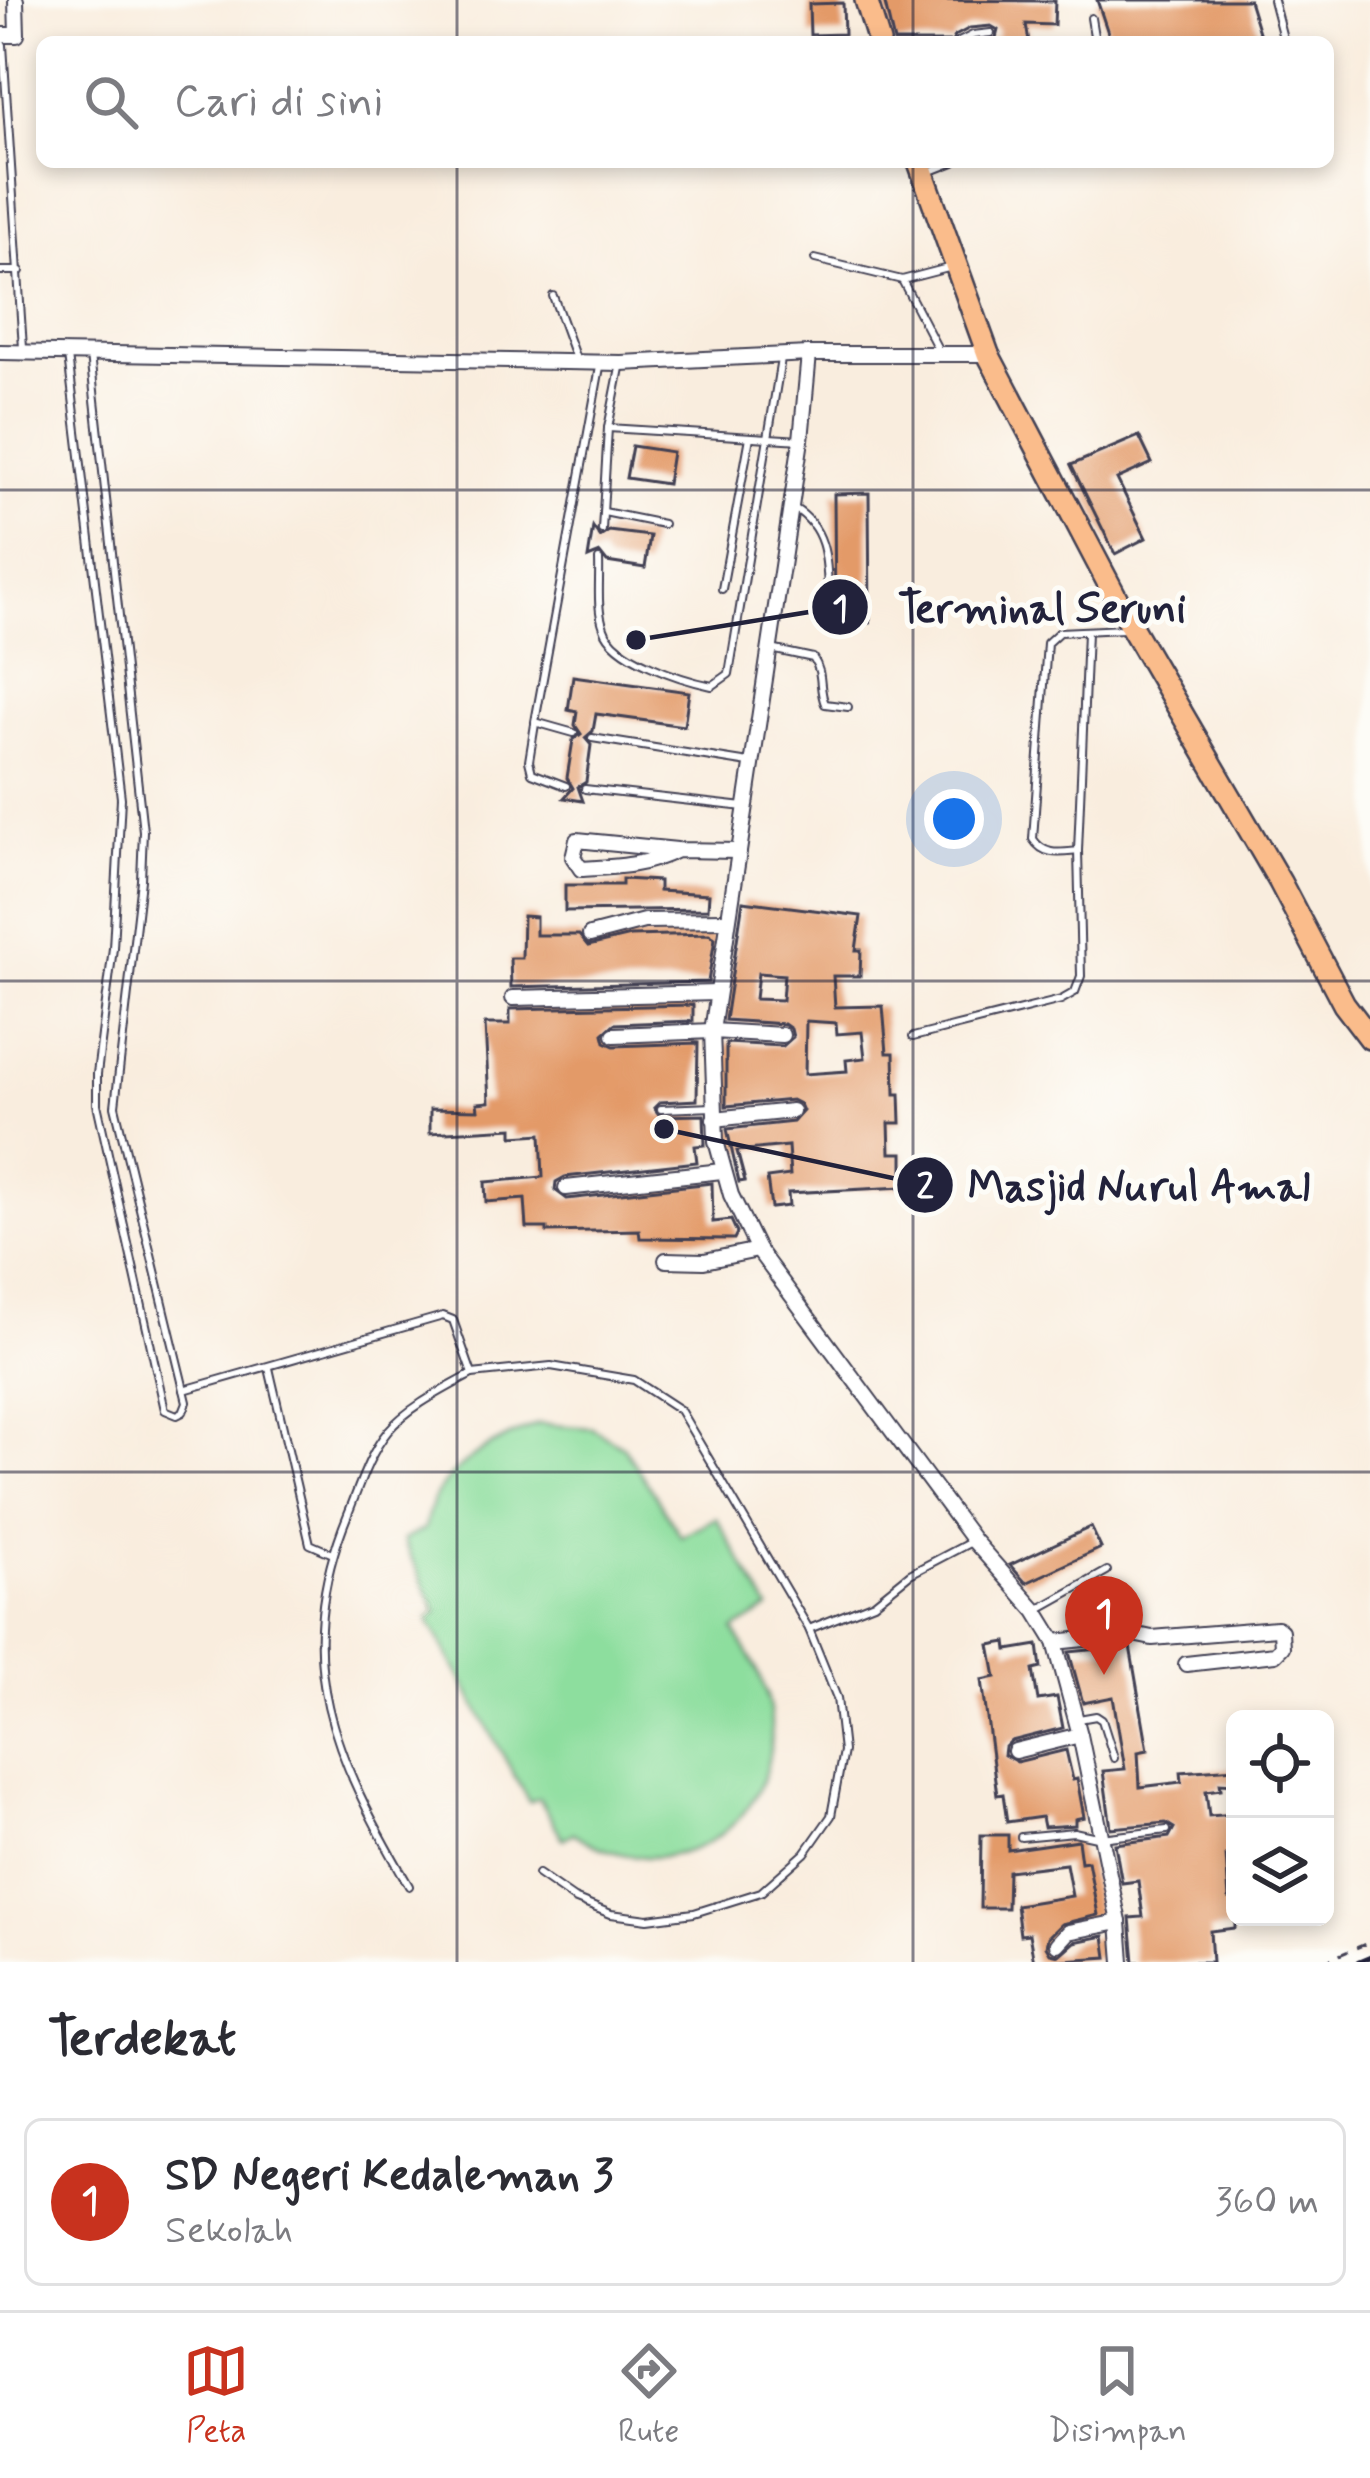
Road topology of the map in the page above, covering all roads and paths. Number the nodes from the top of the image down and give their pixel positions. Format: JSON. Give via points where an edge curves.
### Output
{"nodes":[{"id":1,"x":16,"y":0,"type":"edge"},
{"id":2,"x":866,"y":0,"type":"edge"},
{"id":3,"x":1273,"y":0,"type":"edge"},
{"id":4,"x":1091,"y":18,"type":"dead end"},
{"id":5,"x":991,"y":33,"type":"dead end"},
{"id":6,"x":877,"y":36,"type":"edge"},
{"id":7,"x":971,"y":36,"type":"edge"},
{"id":8,"x":1094,"y":36,"type":"edge"},
{"id":9,"x":1282,"y":36,"type":"edge"},
{"id":10,"x":2,"y":40,"type":"edge"},
{"id":11,"x":921,"y":168,"type":"edge"},
{"id":12,"x":815,"y":259,"type":"dead end"},
{"id":13,"x":955,"y":266,"type":"junction"},
{"id":14,"x":0,"y":271,"type":"edge"},
{"id":15,"x":20,"y":271,"type":"junction"},
{"id":16,"x":902,"y":280,"type":"junction"},
{"id":17,"x":553,"y":296,"type":"dead end"},
{"id":18,"x":0,"y":352,"type":"edge"},
{"id":19,"x":24,"y":352,"type":"junction"},
{"id":20,"x":68,"y":352,"type":"junction"},
{"id":21,"x":90,"y":353,"type":"junction"},
{"id":22,"x":809,"y":354,"type":"junction"},
{"id":23,"x":941,"y":354,"type":"junction"},
{"id":24,"x":988,"y":354,"type":"junction"},
{"id":25,"x":782,"y":356,"type":"junction"},
{"id":26,"x":577,"y":363,"type":"junction"},
{"id":27,"x":600,"y":363,"type":"junction"},
{"id":28,"x":621,"y":363,"type":"junction"},
{"id":29,"x":608,"y":428,"type":"junction"},
{"id":30,"x":750,"y":437,"type":"junction"},
{"id":31,"x":771,"y":437,"type":"junction"},
{"id":32,"x":801,"y":440,"type":"junction"},
{"id":33,"x":791,"y":506,"type":"junction"},
{"id":34,"x":604,"y":512,"type":"junction"},
{"id":35,"x":663,"y":524,"type":"dead end"},
{"id":36,"x":602,"y":530,"type":"dead end"},
{"id":37,"x":599,"y":560,"type":"dead end"},
{"id":38,"x":722,"y":589,"type":"dead end"},
{"id":39,"x":829,"y":610,"type":"dead end"},
{"id":40,"x":1132,"y":628,"type":"junction"},
{"id":41,"x":1087,"y":632,"type":"junction"},
{"id":42,"x":771,"y":649,"type":"junction"},
{"id":43,"x":848,"y":707,"type":"dead end"},
{"id":44,"x":535,"y":722,"type":"junction"},
{"id":45,"x":574,"y":733,"type":"dead end"},
{"id":46,"x":592,"y":738,"type":"dead end"},
{"id":47,"x":754,"y":764,"type":"junction"},
{"id":48,"x":566,"y":786,"type":"dead end"},
{"id":49,"x":584,"y":789,"type":"dead end"},
{"id":50,"x":121,"y":798,"type":"junction"},
{"id":51,"x":141,"y":802,"type":"junction"},
{"id":52,"x":748,"y":808,"type":"junction"},
{"id":53,"x":676,"y":850,"type":"junction"},
{"id":54,"x":1078,"y":850,"type":"junction"},
{"id":55,"x":740,"y":851,"type":"junction"},
{"id":56,"x":726,"y":920,"type":"junction"},
{"id":57,"x":590,"y":934,"type":"dead end"},
{"id":58,"x":717,"y":993,"type":"junction"},
{"id":59,"x":513,"y":998,"type":"dead end"},
{"id":60,"x":712,"y":1031,"type":"junction"},
{"id":61,"x":614,"y":1034,"type":"dead end"},
{"id":62,"x":782,"y":1035,"type":"dead end"},
{"id":63,"x":913,"y":1036,"type":"dead end"},
{"id":64,"x":1370,"y":1038,"type":"edge"},
{"id":65,"x":661,"y":1109,"type":"dead end"},
{"id":66,"x":791,"y":1112,"type":"dead end"},
{"id":67,"x":714,"y":1113,"type":"junction"},
{"id":68,"x":722,"y":1171,"type":"junction"},
{"id":69,"x":566,"y":1188,"type":"dead end"},
{"id":70,"x":758,"y":1250,"type":"junction"},
{"id":71,"x":666,"y":1260,"type":"dead end"},
{"id":72,"x":269,"y":1368,"type":"junction"},
{"id":73,"x":472,"y":1374,"type":"junction"},
{"id":74,"x":184,"y":1390,"type":"junction"},
{"id":75,"x":974,"y":1540,"type":"junction"},
{"id":76,"x":334,"y":1555,"type":"junction"},
{"id":77,"x":1107,"y":1571,"type":"dead end"},
{"id":78,"x":1036,"y":1611,"type":"junction"},
{"id":79,"x":809,"y":1629,"type":"junction"},
{"id":80,"x":1055,"y":1642,"type":"junction"},
{"id":81,"x":1186,"y":1664,"type":"dead end"},
{"id":82,"x":1076,"y":1719,"type":"junction"},
{"id":83,"x":1080,"y":1736,"type":"junction"},
{"id":84,"x":1015,"y":1751,"type":"dead end"},
{"id":85,"x":1114,"y":1758,"type":"dead end"},
{"id":86,"x":1167,"y":1830,"type":"dead end"},
{"id":87,"x":1021,"y":1838,"type":"dead end"},
{"id":88,"x":1101,"y":1838,"type":"junction"},
{"id":89,"x":538,"y":1874,"type":"dead end"},
{"id":90,"x":409,"y":1886,"type":"dead end"},
{"id":91,"x":1119,"y":1922,"type":"junction"},
{"id":92,"x":1370,"y":1942,"type":"edge"},
{"id":93,"x":1057,"y":1944,"type":"dead end"},
{"id":94,"x":1122,"y":1962,"type":"edge"},
{"id":95,"x":1323,"y":1962,"type":"edge"}],
"edges":[{"from":1,"to":10,"type":"street","via":[[17,35]]},
{"from":2,"to":6,"type":"highway"},
{"from":3,"to":9,"type":"lane"},
{"from":4,"to":8,"type":"lane"},
{"from":5,"to":7,"type":"lane"},
{"from":10,"to":15,"type":"lane"},
{"from":11,"to":13,"type":"highway"},
{"from":12,"to":16,"type":"lane"},
{"from":13,"to":16,"type":"lane"},
{"from":13,"to":24,"type":"highway"},
{"from":14,"to":15,"type":"lane"},
{"from":15,"to":19,"type":"lane"},
{"from":16,"to":23,"type":"lane"},
{"from":17,"to":26,"type":"lane"},
{"from":18,"to":19,"type":"street"},
{"from":19,"to":20,"type":"street"},
{"from":20,"to":21,"type":"street"},
{"from":20,"to":50,"type":"lane"},
{"from":21,"to":26,"type":"street"},
{"from":21,"to":51,"type":"lane"},
{"from":22,"to":23,"type":"street"},
{"from":22,"to":25,"type":"street"},
{"from":22,"to":32,"type":"street"},
{"from":23,"to":24,"type":"street"},
{"from":24,"to":40,"type":"highway"},
{"from":25,"to":28,"type":"street"},
{"from":25,"to":31,"type":"lane"},
{"from":26,"to":27,"type":"street"},
{"from":27,"to":28,"type":"street"},
{"from":27,"to":44,"type":"lane"},
{"from":28,"to":29,"type":"lane"},
{"from":29,"to":30,"type":"lane"},
{"from":29,"to":34,"type":"lane"},
{"from":30,"to":31,"type":"lane"},
{"from":30,"to":38,"type":"lane"},
{"from":31,"to":32,"type":"lane"},
{"from":31,"to":37,"type":"lane","via":[[729,674],[712,686],[620,650],[604,634]]},
{"from":32,"to":33,"type":"street"},
{"from":33,"to":39,"type":"lane","via":[[810,517],[824,541]]},
{"from":33,"to":42,"type":"street"},
{"from":34,"to":35,"type":"lane"},
{"from":34,"to":36,"type":"lane"},
{"from":40,"to":41,"type":"lane"},
{"from":40,"to":64,"type":"highway"},
{"from":41,"to":54,"type":"lane"},
{"from":41,"to":54,"type":"lane","via":[[1058,632],[1047,643],[1033,839],[1052,853]]},
{"from":42,"to":43,"type":"lane","via":[[813,658],[825,704]]},
{"from":42,"to":47,"type":"street"},
{"from":44,"to":45,"type":"lane"},
{"from":44,"to":48,"type":"lane","via":[[532,773]]},
{"from":46,"to":47,"type":"lane"},
{"from":47,"to":52,"type":"street"},
{"from":49,"to":52,"type":"lane"},
{"from":50,"to":51,"type":"lane"},
{"from":50,"to":74,"type":"lane","via":[[97,1104],[172,1415],[187,1408]]},
{"from":51,"to":74,"type":"lane","via":[[141,880],[115,1106]]},
{"from":52,"to":55,"type":"street"},
{"from":53,"to":53,"type":"street","via":[[628,866],[581,869],[573,857],[577,840]]},
{"from":53,"to":55,"type":"street"},
{"from":54,"to":63,"type":"lane","via":[[1075,992]]},
{"from":55,"to":56,"type":"street"},
{"from":56,"to":57,"type":"street","via":[[644,921]]},
{"from":56,"to":58,"type":"street"},
{"from":58,"to":59,"type":"street"},
{"from":58,"to":60,"type":"street"},
{"from":60,"to":61,"type":"street"},
{"from":60,"to":62,"type":"street"},
{"from":60,"to":67,"type":"street"},
{"from":65,"to":67,"type":"lane"},
{"from":66,"to":67,"type":"street"},
{"from":67,"to":68,"type":"street"},
{"from":68,"to":69,"type":"street"},
{"from":68,"to":70,"type":"street"},
{"from":70,"to":71,"type":"street"},
{"from":70,"to":75,"type":"street"},
{"from":72,"to":73,"type":"lane","via":[[443,1316],[453,1320]]},
{"from":72,"to":74,"type":"lane"},
{"from":72,"to":76,"type":"lane","via":[[310,1544]]},
{"from":73,"to":76,"type":"lane","via":[[389,1430]]},
{"from":73,"to":79,"type":"lane","via":[[551,1366],[592,1372],[634,1380],[680,1410]]},
{"from":75,"to":78,"type":"street"},
{"from":75,"to":79,"type":"lane","via":[[874,1603]]},
{"from":76,"to":90,"type":"lane","via":[[318,1625],[321,1674],[343,1760]]},
{"from":77,"to":78,"type":"lane"},
{"from":78,"to":80,"type":"street"},
{"from":79,"to":89,"type":"lane","via":[[837,1698],[843,1751],[830,1816],[805,1853],[761,1892],[648,1919],[611,1914]]},
{"from":80,"to":81,"type":"street","via":[[1281,1631],[1275,1654]]},
{"from":80,"to":82,"type":"street"},
{"from":82,"to":83,"type":"street"},
{"from":82,"to":85,"type":"lane","via":[[1102,1720]]},
{"from":83,"to":84,"type":"street"},
{"from":83,"to":88,"type":"street"},
{"from":86,"to":88,"type":"lane"},
{"from":87,"to":88,"type":"lane"},
{"from":88,"to":91,"type":"street"},
{"from":91,"to":93,"type":"street","via":[[1068,1931]]},
{"from":91,"to":94,"type":"street"},
{"from":92,"to":95,"type":"path"}]}
